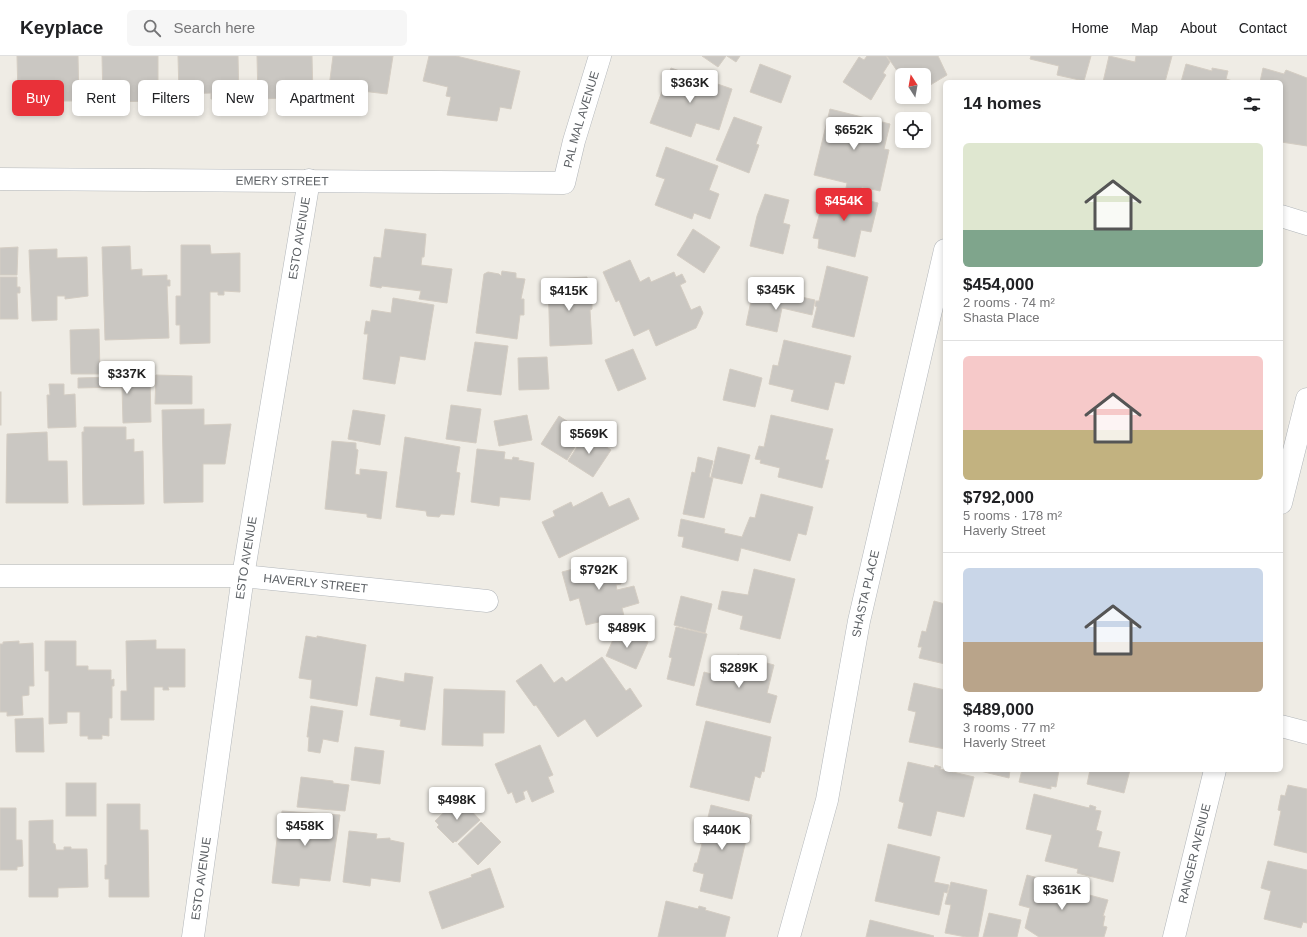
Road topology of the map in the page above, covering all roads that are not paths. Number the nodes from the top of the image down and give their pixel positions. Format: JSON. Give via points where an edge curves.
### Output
{"nodes":[{"id":1,"x":600,"y":56,"type":"edge"},
{"id":2,"x":0,"y":180,"type":"edge"},
{"id":3,"x":309,"y":180,"type":"junction"},
{"id":4,"x":564,"y":183,"type":"joint"},
{"id":5,"x":1283,"y":217,"type":"edge"},
{"id":6,"x":1307,"y":224,"type":"edge"},
{"id":7,"x":943,"y":259,"type":"edge"},
{"id":8,"x":1307,"y":399,"type":"edge"},
{"id":9,"x":1283,"y":495,"type":"edge"},
{"id":10,"x":0,"y":576,"type":"edge"},
{"id":11,"x":244,"y":576,"type":"junction"},
{"id":12,"x":487,"y":601,"type":"dead end"},
{"id":13,"x":1283,"y":727,"type":"edge"},
{"id":14,"x":1307,"y":733,"type":"edge"},
{"id":15,"x":1215,"y":772,"type":"edge"},
{"id":16,"x":193,"y":937,"type":"edge"},
{"id":17,"x":789,"y":937,"type":"edge"},
{"id":18,"x":1174,"y":937,"type":"edge"}],
"edges":[{"from":1,"to":4,"type":"street","name":"PAL MAL AVENUE"},
{"from":2,"to":3,"type":"street","name":"EMERY STREET"},
{"from":3,"to":4,"type":"street","name":"EMERY STREET"},
{"from":3,"to":11,"type":"street","name":"ESTO AVENUE"},
{"from":5,"to":6,"type":"street"},
{"from":7,"to":17,"type":"street","name":"SHASTA PLACE","via":[[859,621],[827,800]]},
{"from":8,"to":9,"type":"street"},
{"from":10,"to":11,"type":"street","name":"HAVERLY STREET"},
{"from":11,"to":12,"type":"street","name":"HAVERLY STREET"},
{"from":11,"to":16,"type":"street","name":"ESTO AVENUE"},
{"from":13,"to":14,"type":"street"},
{"from":15,"to":18,"type":"street","name":"RANGER AVENUE"}]}
